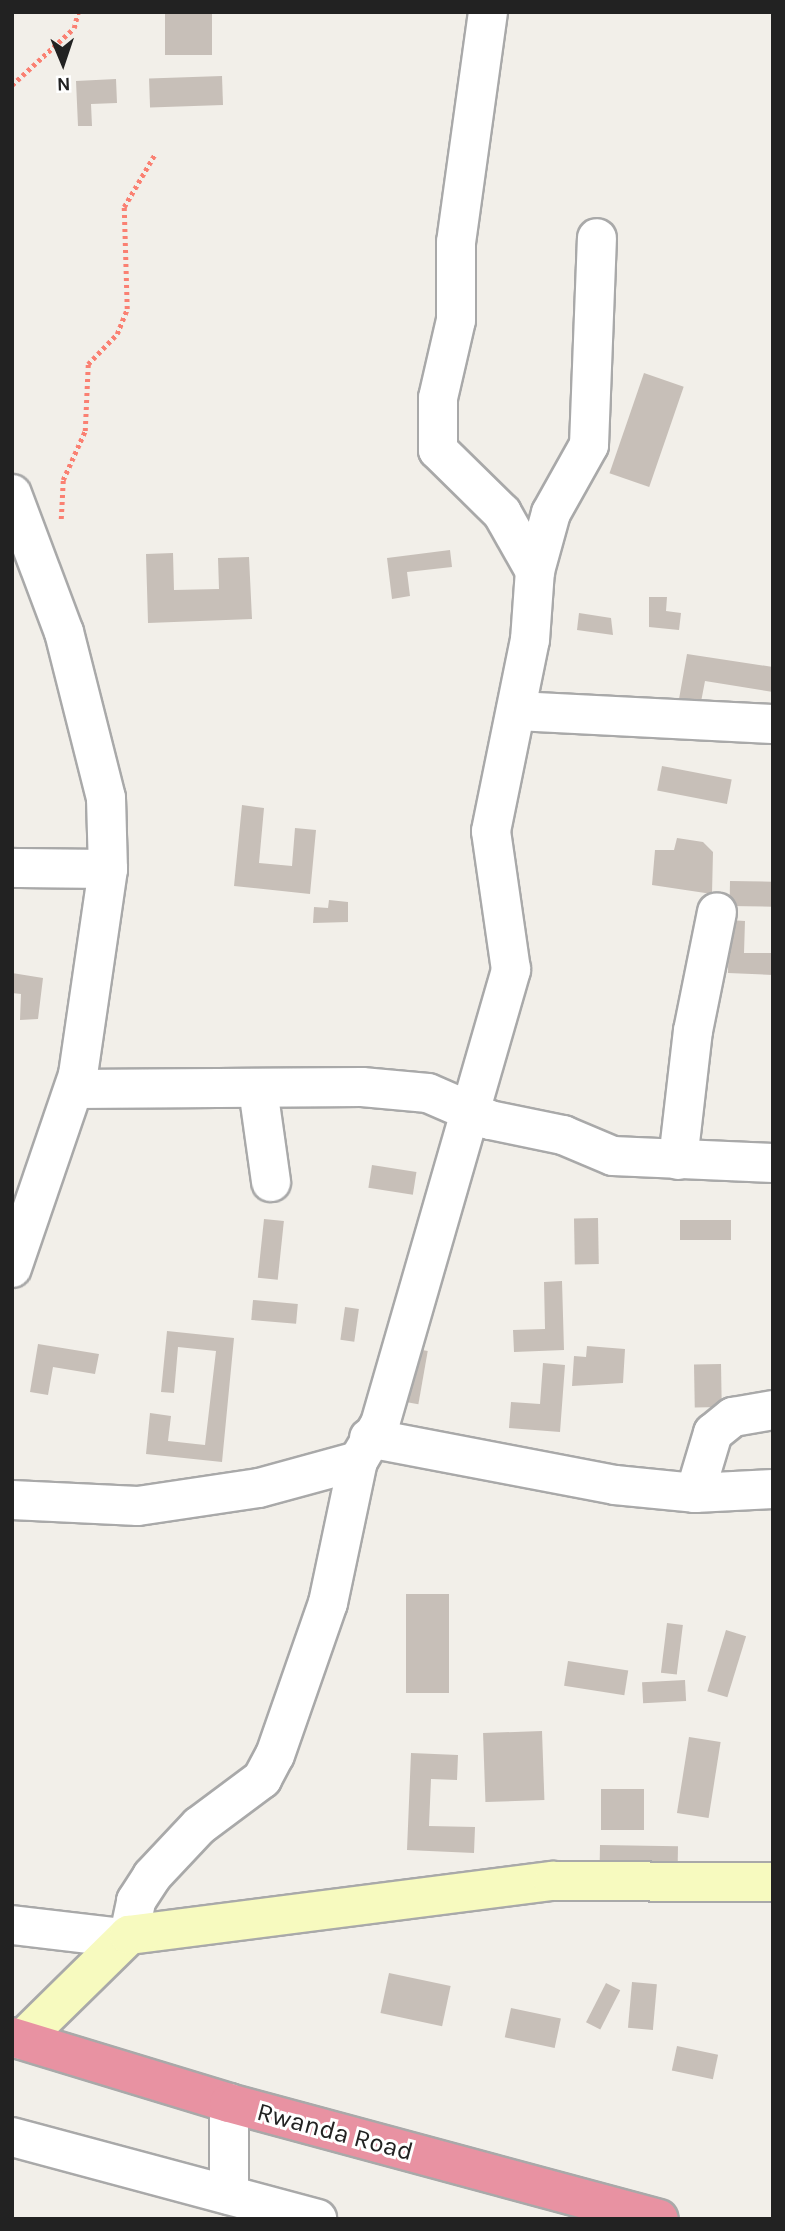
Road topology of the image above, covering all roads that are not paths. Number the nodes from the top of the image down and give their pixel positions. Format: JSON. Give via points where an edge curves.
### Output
{"nodes":[{"id":1,"x":488,"y":12,"type":"edge"},
{"id":2,"x":597,"y":238,"type":"dead end"},
{"id":3,"x":14,"y":501,"type":"edge"},
{"id":4,"x":535,"y":571,"type":"junction"},
{"id":5,"x":516,"y":711,"type":"junction"},
{"id":6,"x":773,"y":724,"type":"edge"},
{"id":7,"x":12,"y":868,"type":"edge"},
{"id":8,"x":108,"y":869,"type":"junction"},
{"id":9,"x":717,"y":912,"type":"dead end"},
{"id":10,"x":74,"y":1089,"type":"junction"},
{"id":11,"x":258,"y":1089,"type":"junction"},
{"id":12,"x":472,"y":1112,"type":"junction"},
{"id":13,"x":678,"y":1160,"type":"junction"},
{"id":14,"x":773,"y":1163,"type":"edge"},
{"id":15,"x":271,"y":1182,"type":"dead end"},
{"id":16,"x":12,"y":1268,"type":"edge"},
{"id":17,"x":773,"y":1410,"type":"edge"},
{"id":18,"x":363,"y":1450,"type":"junction"},
{"id":19,"x":773,"y":1489,"type":"edge"},
{"id":20,"x":695,"y":1493,"type":"junction"},
{"id":21,"x":12,"y":1500,"type":"edge"},
{"id":22,"x":773,"y":1882,"type":"edge"},
{"id":23,"x":12,"y":1926,"type":"edge"},
{"id":24,"x":126,"y":1937,"type":"junction"},
{"id":25,"x":17,"y":2038,"type":"edge"},
{"id":26,"x":229,"y":2103,"type":"junction"},
{"id":27,"x":12,"y":2137,"type":"edge"},
{"id":28,"x":229,"y":2195,"type":"junction"},
{"id":29,"x":317,"y":2219,"type":"edge"},
{"id":30,"x":659,"y":2219,"type":"edge"}],
"edges":[{"from":1,"to":4,"type":"street","via":[[456,242],[456,320],[438,398],[438,450],[502,513]]},
{"from":2,"to":4,"type":"street","via":[[589,445],[551,513]]},
{"from":3,"to":8,"type":"street","via":[[64,632],[106,798]]},
{"from":4,"to":5,"type":"street"},
{"from":5,"to":6,"type":"street"},
{"from":5,"to":12,"type":"street","via":[[491,831],[511,970]]},
{"from":7,"to":8,"type":"street"},
{"from":8,"to":10,"type":"street"},
{"from":9,"to":13,"type":"street","via":[[693,1031]]},
{"from":10,"to":11,"type":"street"},
{"from":10,"to":16,"type":"street"},
{"from":11,"to":12,"type":"street","via":[[428,1093]]},
{"from":11,"to":15,"type":"street"},
{"from":12,"to":13,"type":"street","via":[[563,1135],[613,1156]]},
{"from":12,"to":18,"type":"street","via":[[380,1424]]},
{"from":13,"to":14,"type":"street"},
{"from":17,"to":20,"type":"street","via":[[733,1417],[713,1433]]},
{"from":18,"to":20,"type":"street"},
{"from":18,"to":21,"type":"street","via":[[259,1488],[138,1506]]},
{"from":18,"to":24,"type":"street","via":[[328,1603],[275,1755],[262,1779],[199,1826],[152,1876],[136,1901]]},
{"from":19,"to":20,"type":"street"},
{"from":22,"to":24,"type":"street","via":[[553,1881]]},
{"from":23,"to":24,"type":"street"},
{"from":24,"to":25,"type":"street"},
{"from":25,"to":26,"type":"highway","name":"Rwanda Road"},
{"from":26,"to":28,"type":"street"},
{"from":26,"to":30,"type":"highway","name":"Rwanda Road"},
{"from":27,"to":28,"type":"street"},
{"from":28,"to":29,"type":"street"}]}
